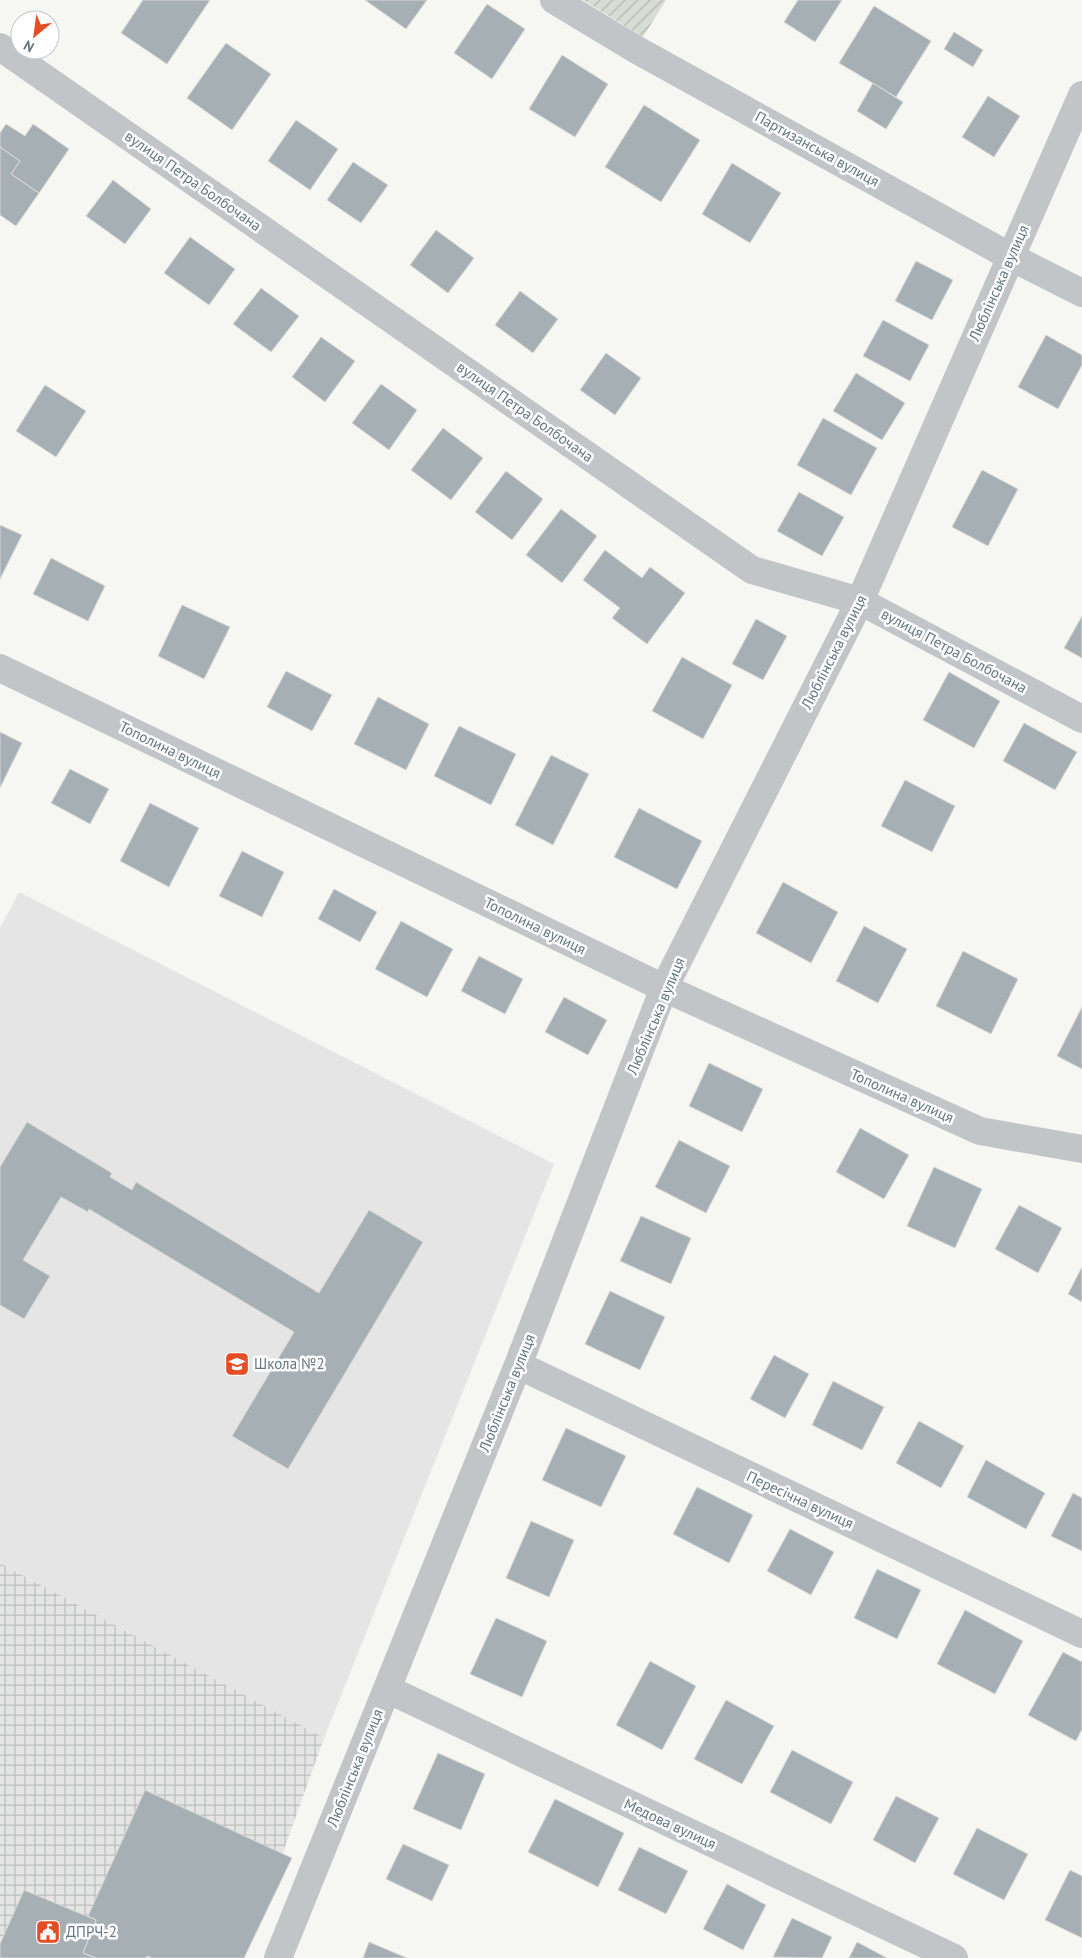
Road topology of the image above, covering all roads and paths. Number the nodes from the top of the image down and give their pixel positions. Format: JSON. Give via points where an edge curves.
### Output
{"nodes":[{"id":1,"x":554,"y":0,"type":"edge"},
{"id":2,"x":0,"y":47,"type":"edge"},
{"id":3,"x":1082,"y":95,"type":"edge"},
{"id":4,"x":1011,"y":257,"type":"junction"},
{"id":5,"x":1082,"y":293,"type":"edge"},
{"id":6,"x":860,"y":601,"type":"junction"},
{"id":7,"x":0,"y":668,"type":"edge"},
{"id":8,"x":1082,"y":719,"type":"edge"},
{"id":9,"x":664,"y":988,"type":"junction"},
{"id":10,"x":1082,"y":1149,"type":"edge"},
{"id":11,"x":518,"y":1365,"type":"junction"},
{"id":12,"x":1082,"y":1634,"type":"edge"},
{"id":13,"x":387,"y":1689,"type":"junction"},
{"id":14,"x":278,"y":1958,"type":"edge"},
{"id":15,"x":954,"y":1958,"type":"edge"}],
"edges":[{"from":1,"to":4,"type":"street","name":"Партизанська вулиця","via":[[637,50]]},
{"from":2,"to":6,"type":"street","name":"вулиця Петра Болбочана","via":[[752,570]]},
{"from":3,"to":4,"type":"street","name":"Люблінська вулиця"},
{"from":4,"to":5,"type":"street","name":"Партизанська вулиця"},
{"from":4,"to":6,"type":"street","name":"Люблінська вулиця"},
{"from":6,"to":8,"type":"street","name":"вулиця Петра Болбочана"},
{"from":6,"to":9,"type":"street","name":"Люблінська вулиця"},
{"from":7,"to":9,"type":"street","name":"Тополина вулиця"},
{"from":9,"to":10,"type":"street","name":"Тополина вулиця","via":[[980,1131]]},
{"from":9,"to":11,"type":"street","name":"Люблінська вулиця"},
{"from":11,"to":12,"type":"street","name":"Пересічна вулиця"},
{"from":11,"to":13,"type":"street","name":"Люблінська вулиця"},
{"from":13,"to":14,"type":"street","name":"Люблінська вулиця"},
{"from":13,"to":15,"type":"street","name":"Медова вулиця"}]}
